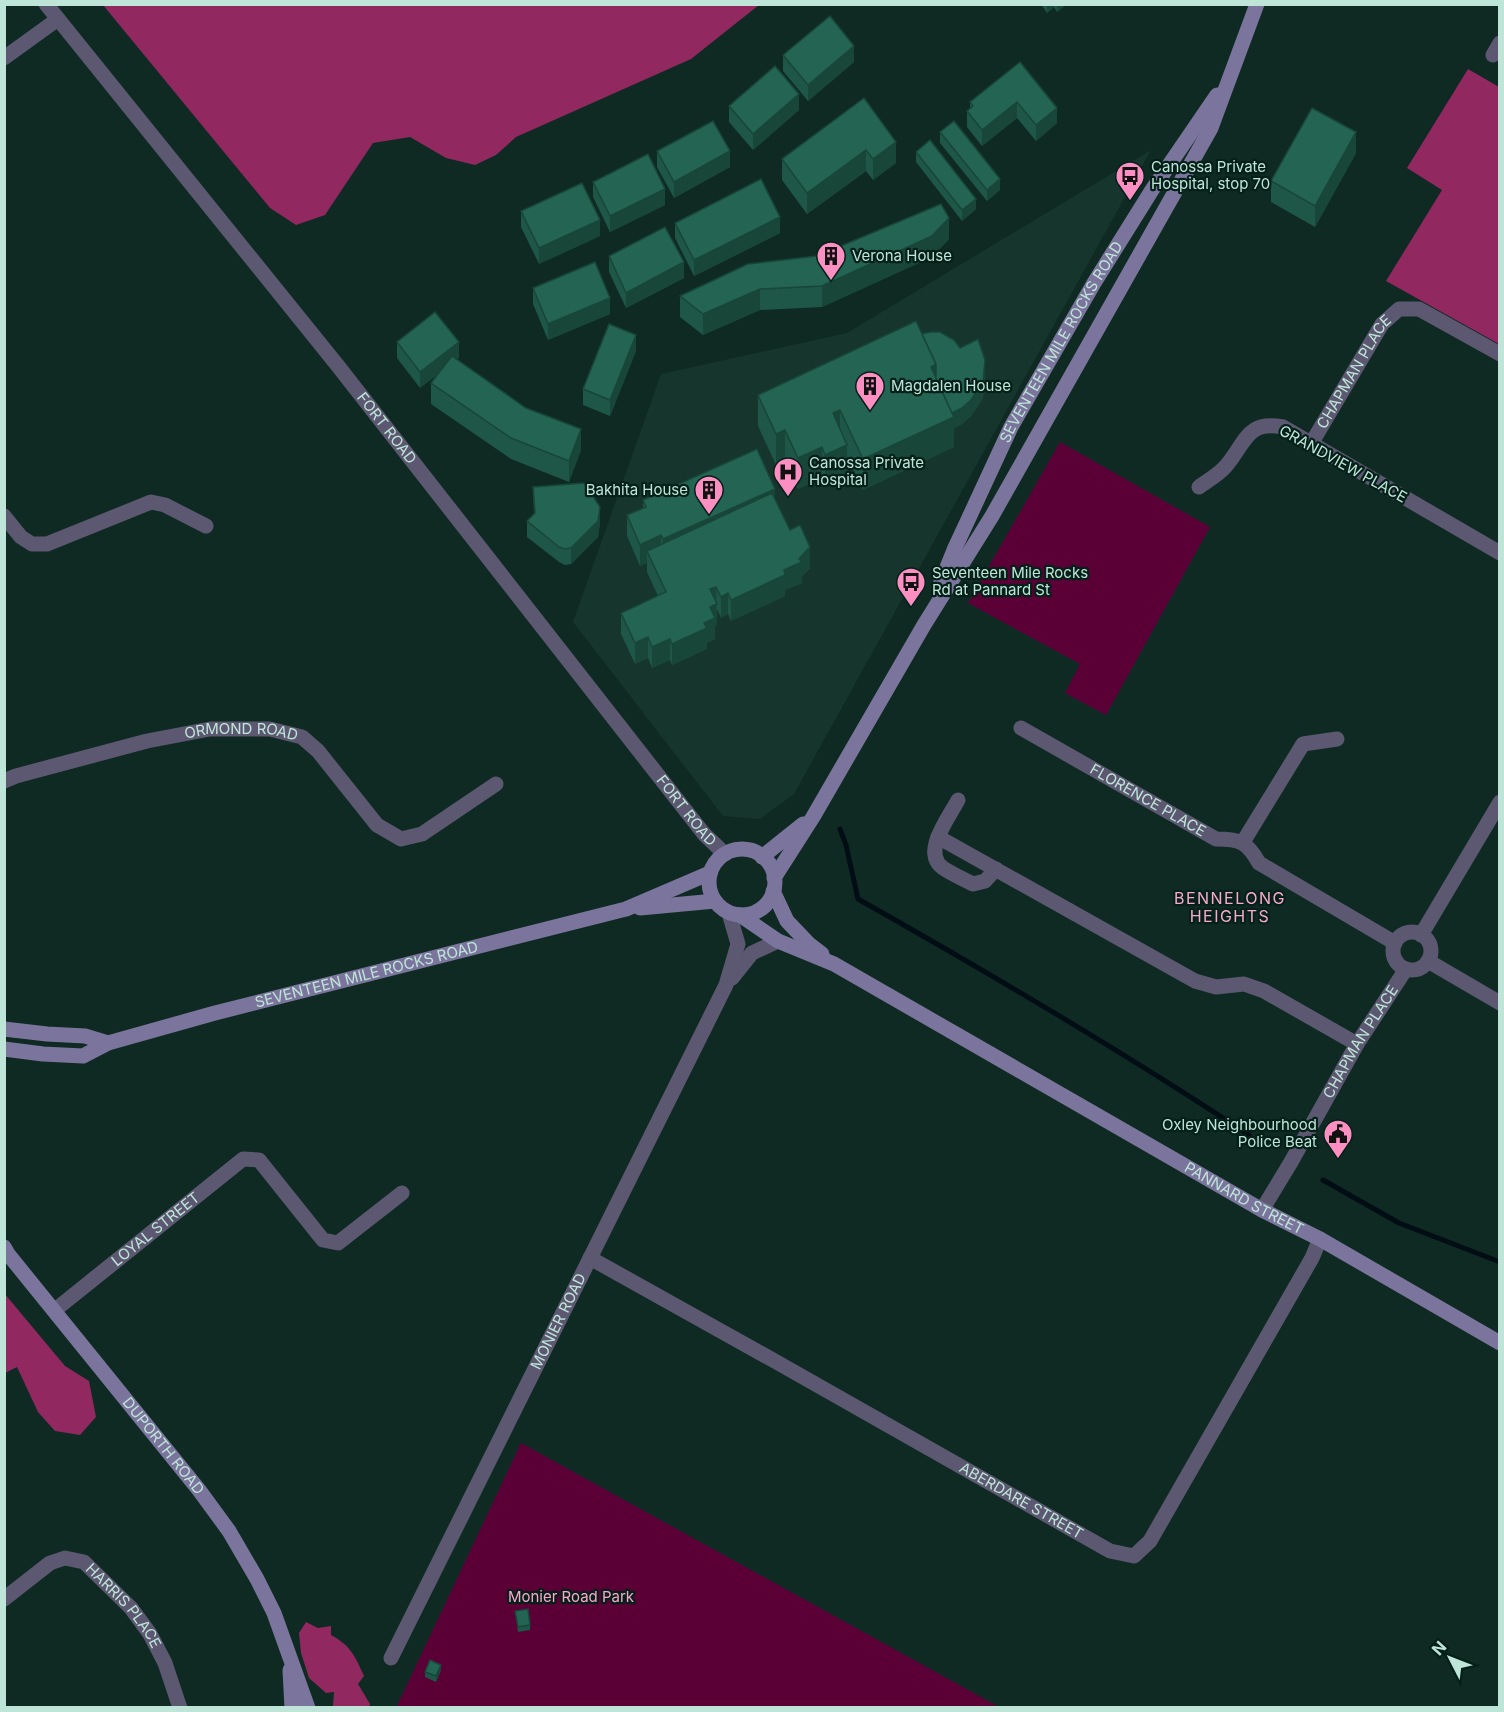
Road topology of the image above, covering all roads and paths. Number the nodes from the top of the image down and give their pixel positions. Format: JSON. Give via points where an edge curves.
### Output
{"nodes":[{"id":1,"x":46,"y":4,"type":"edge"},
{"id":2,"x":1257,"y":4,"type":"edge"},
{"id":3,"x":58,"y":19,"type":"junction"},
{"id":4,"x":4,"y":58,"type":"edge"},
{"id":5,"x":1231,"y":75,"type":"junction"},
{"id":6,"x":1500,"y":354,"type":"edge"},
{"id":7,"x":1311,"y":444,"type":"junction"},
{"id":8,"x":1199,"y":487,"type":"dead end"},
{"id":9,"x":4,"y":516,"type":"edge"},
{"id":10,"x":206,"y":526,"type":"dead end"},
{"id":11,"x":1500,"y":553,"type":"edge"},
{"id":12,"x":924,"y":625,"type":"junction"},
{"id":13,"x":1021,"y":728,"type":"dead end"},
{"id":14,"x":1337,"y":739,"type":"dead end"},
{"id":15,"x":4,"y":781,"type":"edge"},
{"id":16,"x":496,"y":784,"type":"dead end"},
{"id":17,"x":958,"y":800,"type":"dead end"},
{"id":18,"x":1500,"y":802,"type":"edge"},
{"id":19,"x":813,"y":817,"type":"junction"},
{"id":20,"x":938,"y":837,"type":"junction"},
{"id":21,"x":1243,"y":842,"type":"junction"},
{"id":22,"x":725,"y":854,"type":"junction"},
{"id":23,"x":762,"y":856,"type":"junction"},
{"id":24,"x":996,"y":869,"type":"junction"},
{"id":25,"x":710,"y":873,"type":"junction"},
{"id":26,"x":774,"y":885,"type":"junction"},
{"id":27,"x":714,"y":901,"type":"junction"},
{"id":28,"x":626,"y":909,"type":"junction"},
{"id":29,"x":734,"y":914,"type":"junction"},
{"id":30,"x":1421,"y":935,"type":"junction"},
{"id":31,"x":778,"y":941,"type":"junction"},
{"id":32,"x":1395,"y":942,"type":"junction"},
{"id":33,"x":1428,"y":961,"type":"junction"},
{"id":34,"x":834,"y":964,"type":"junction"},
{"id":35,"x":1406,"y":969,"type":"junction"},
{"id":36,"x":726,"y":985,"type":"junction"},
{"id":37,"x":1500,"y":1003,"type":"edge"},
{"id":38,"x":4,"y":1029,"type":"edge"},
{"id":39,"x":108,"y":1043,"type":"junction"},
{"id":40,"x":1357,"y":1044,"type":"junction"},
{"id":41,"x":4,"y":1049,"type":"edge"},
{"id":42,"x":402,"y":1193,"type":"dead end"},
{"id":43,"x":1262,"y":1210,"type":"junction"},
{"id":44,"x":1320,"y":1239,"type":"junction"},
{"id":45,"x":6,"y":1251,"type":"edge"},
{"id":46,"x":590,"y":1258,"type":"junction"},
{"id":47,"x":55,"y":1310,"type":"junction"},
{"id":48,"x":1500,"y":1343,"type":"edge"},
{"id":49,"x":4,"y":1599,"type":"edge"},
{"id":50,"x":289,"y":1656,"type":"junction"},
{"id":51,"x":391,"y":1658,"type":"dead end"},
{"id":52,"x":180,"y":1707,"type":"edge"},
{"id":53,"x":292,"y":1707,"type":"edge"},
{"id":54,"x":308,"y":1707,"type":"edge"}],
"edges":[{"from":1,"to":3,"type":"street","name":"FORT ROAD"},
{"from":2,"to":5,"type":"main road","name":"SEVENTEEN MILE ROCKS ROAD"},
{"from":3,"to":4,"type":"street"},
{"from":3,"to":22,"type":"street","name":"FORT ROAD","via":[[338,366],[704,834]]},
{"from":5,"to":12,"type":"main road","name":"SEVENTEEN MILE ROCKS ROAD","via":[[1211,128],[992,516]]},
{"from":5,"to":12,"type":"main road","name":"SEVENTEEN MILE ROCKS ROAD","via":[[1152,190],[1011,427]]},
{"from":6,"to":7,"type":"street","name":"CHAPMAN PLACE","via":[[1419,309],[1399,309],[1382,324]]},
{"from":7,"to":8,"type":"street","name":"GRANDVIEW PLACE","via":[[1283,427],[1263,426],[1247,436],[1225,468]]},
{"from":7,"to":11,"type":"street","name":"GRANDVIEW PLACE"},
{"from":9,"to":10,"type":"street","via":[[32,544],[47,544],[152,502]]},
{"from":12,"to":19,"type":"main road","name":"SEVENTEEN MILE ROCKS ROAD"},
{"from":13,"to":21,"type":"street","name":"FLORENCE PLACE","via":[[1216,839]]},
{"from":14,"to":21,"type":"street","via":[[1303,744]]},
{"from":15,"to":16,"type":"street","name":"ORMOND ROAD","via":[[147,741],[210,729],[270,729],[302,737],[377,825],[401,839],[422,834]]},
{"from":17,"to":20,"type":"street"},
{"from":18,"to":30,"type":"street"},
{"from":19,"to":23,"type":"main road","name":"SEVENTEEN MILE ROCKS ROAD"},
{"from":19,"to":26,"type":"main road","name":"SEVENTEEN MILE ROCKS ROAD"},
{"from":20,"to":24,"type":"street"},
{"from":20,"to":24,"type":"street","via":[[935,859],[942,867],[973,884],[985,881]]},
{"from":21,"to":32,"type":"street","via":[[1259,863]]},
{"from":22,"to":23,"type":"main road","via":[[748,850]]},
{"from":22,"to":25,"type":"main road"},
{"from":23,"to":26,"type":"main road"},
{"from":24,"to":40,"type":"street","via":[[1195,981],[1216,987],[1244,984],[1264,991]]},
{"from":25,"to":27,"type":"main road"},
{"from":25,"to":28,"type":"main road","name":"SEVENTEEN MILE ROCKS ROAD"},
{"from":26,"to":29,"type":"main road","via":[[763,907],[752,914]]},
{"from":26,"to":34,"type":"main road","name":"PANNARD STREET","via":[[787,921]]},
{"from":27,"to":28,"type":"main road","name":"SEVENTEEN MILE ROCKS ROAD"},
{"from":27,"to":29,"type":"main road"},
{"from":28,"to":39,"type":"main road","name":"SEVENTEEN MILE ROCKS ROAD"},
{"from":29,"to":31,"type":"main road","name":"PANNARD STREET"},
{"from":29,"to":36,"type":"street","name":"MONIER ROAD","via":[[738,944]]},
{"from":30,"to":32,"type":"street","via":[[1404,934]]},
{"from":30,"to":33,"type":"street","via":[[1430,947]]},
{"from":31,"to":34,"type":"main road","name":"PANNARD STREET"},
{"from":31,"to":36,"type":"street","name":"MONIER ROAD","via":[[752,953]]},
{"from":32,"to":35,"type":"street","via":[[1396,961]]},
{"from":33,"to":35,"type":"street","via":[[1416,970]]},
{"from":33,"to":37,"type":"street"},
{"from":34,"to":43,"type":"main road","name":"PANNARD STREET"},
{"from":35,"to":40,"type":"street","name":"CHAPMAN PLACE"},
{"from":36,"to":46,"type":"street","name":"MONIER ROAD"},
{"from":38,"to":39,"type":"main road","name":"SEVENTEEN MILE ROCKS ROAD","via":[[85,1036]]},
{"from":39,"to":41,"type":"main road","name":"SEVENTEEN MILE ROCKS ROAD","via":[[83,1056]]},
{"from":40,"to":43,"type":"street","name":"CHAPMAN PLACE"},
{"from":42,"to":47,"type":"street","name":"LOYAL STREET","via":[[338,1242],[323,1240],[259,1160],[243,1159]]},
{"from":43,"to":44,"type":"main road","name":"PANNARD STREET"},
{"from":44,"to":46,"type":"street","name":"ABERDARE STREET","via":[[1150,1541],[1134,1556],[1110,1551]]},
{"from":44,"to":48,"type":"main road","name":"PANNARD STREET"},
{"from":45,"to":47,"type":"main road","name":"DUPORTH ROAD"},
{"from":46,"to":51,"type":"street","name":"MONIER ROAD"},
{"from":47,"to":50,"type":"main road","name":"DUPORTH ROAD","via":[[229,1531],[274,1612]]},
{"from":49,"to":52,"type":"street","name":"HARRIS PLACE","via":[[50,1563],[65,1558],[84,1562],[132,1608],[150,1634]]},
{"from":50,"to":53,"type":"main road"},
{"from":50,"to":54,"type":"main road"}]}
